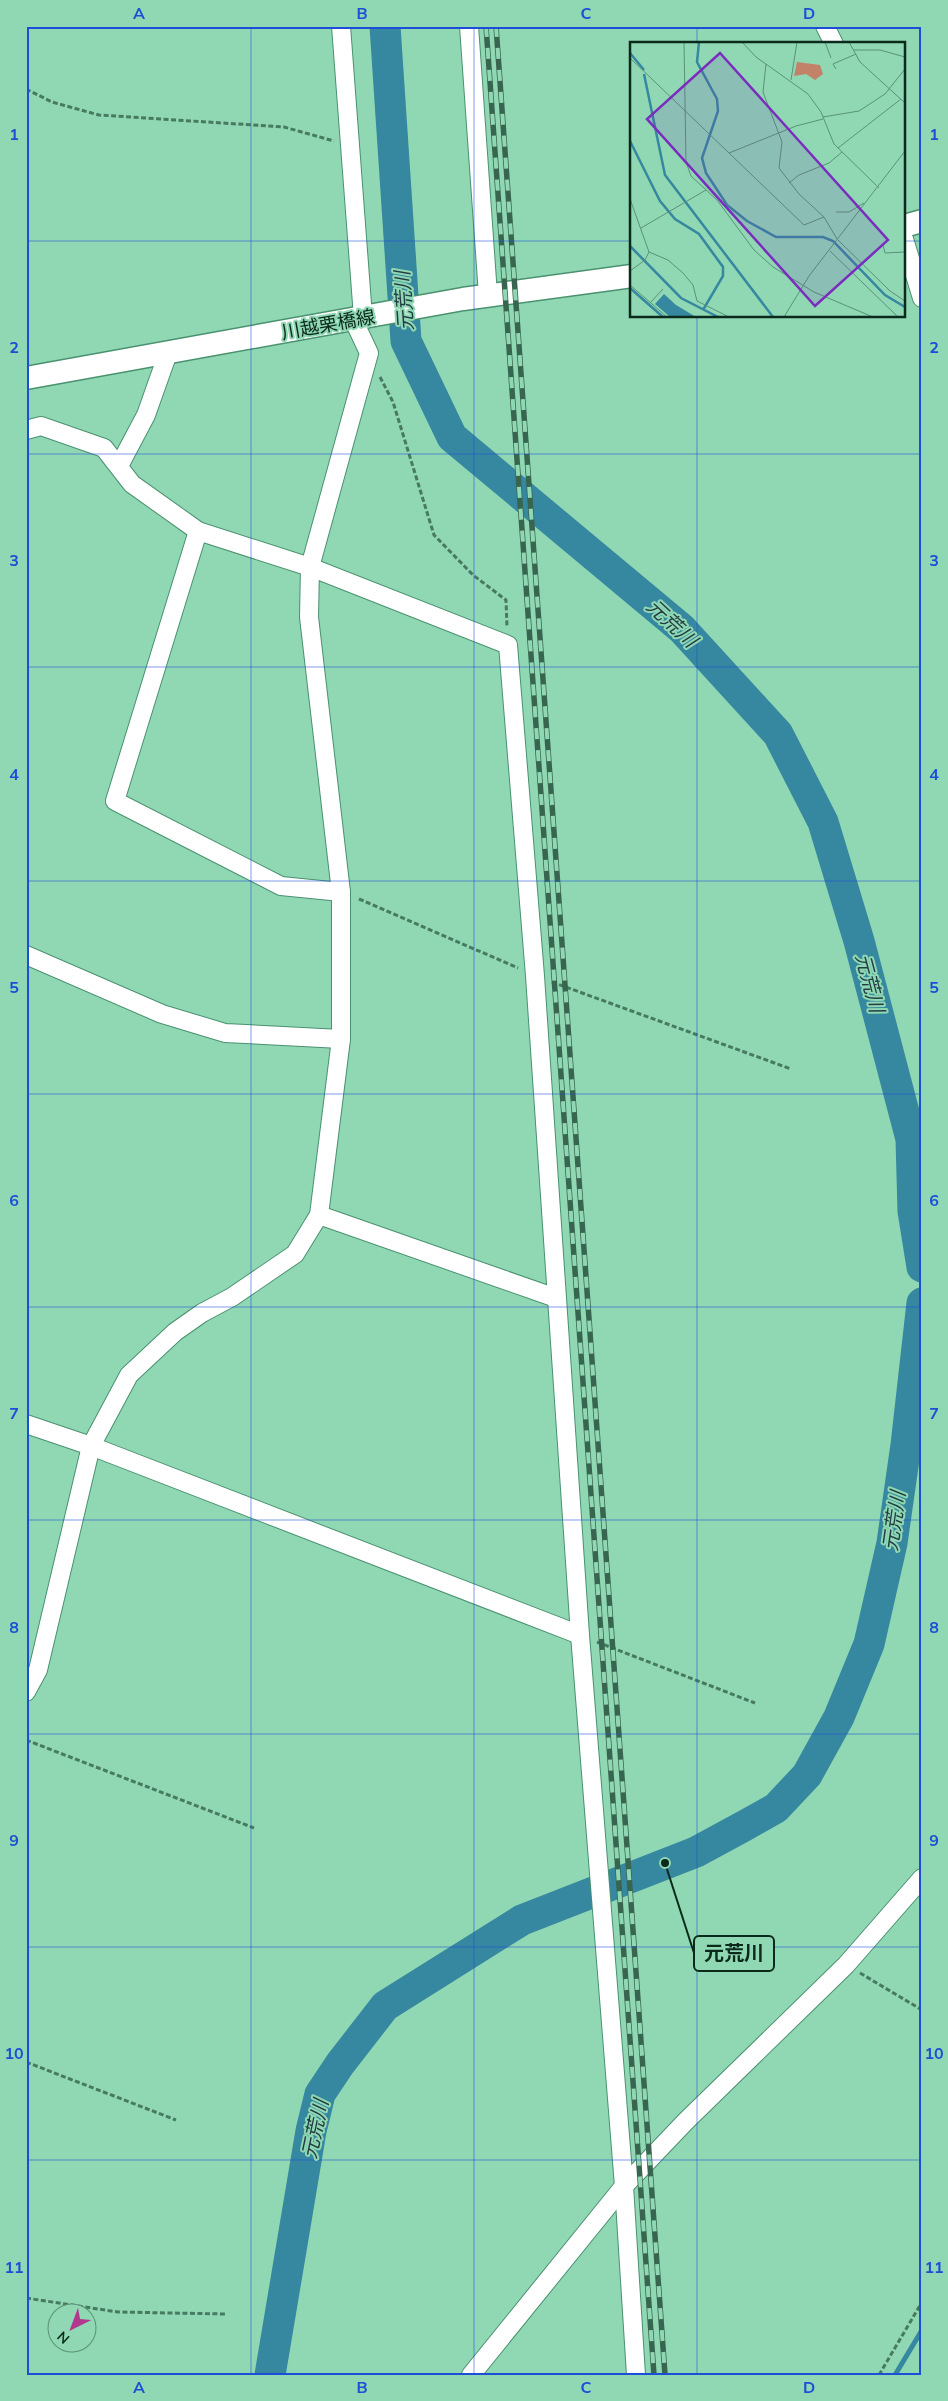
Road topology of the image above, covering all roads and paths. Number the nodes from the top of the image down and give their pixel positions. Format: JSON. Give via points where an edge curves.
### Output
{"nodes":[{"id":1,"x":341,"y":26,"type":"edge"},
{"id":2,"x":468,"y":26,"type":"edge"},
{"id":3,"x":825,"y":26,"type":"edge"},
{"id":4,"x":833,"y":42,"type":"edge"},
{"id":5,"x":26,"y":89,"type":"edge"},
{"id":6,"x":349,"y":145,"type":"junction"},
{"id":7,"x":922,"y":221,"type":"edge"},
{"id":8,"x":906,"y":225,"type":"edge"},
{"id":9,"x":906,"y":246,"type":"edge"},
{"id":10,"x":630,"y":276,"type":"edge"},
{"id":11,"x":488,"y":295,"type":"junction"},
{"id":12,"x":922,"y":298,"type":"edge"},
{"id":13,"x":362,"y":318,"type":"junction"},
{"id":14,"x":168,"y":353,"type":"junction"},
{"id":15,"x":369,"y":353,"type":"junction"},
{"id":16,"x":26,"y":378,"type":"edge"},
{"id":17,"x":26,"y":430,"type":"edge"},
{"id":18,"x":119,"y":466,"type":"junction"},
{"id":19,"x":198,"y":531,"type":"junction"},
{"id":20,"x":310,"y":567,"type":"junction"},
{"id":21,"x":508,"y":645,"type":"junction"},
{"id":22,"x":341,"y":892,"type":"junction"},
{"id":23,"x":26,"y":955,"type":"edge"},
{"id":24,"x":535,"y":976,"type":"junction"},
{"id":25,"x":341,"y":1039,"type":"junction"},
{"id":26,"x":790,"y":1069,"type":"dead end"},
{"id":27,"x":319,"y":1215,"type":"junction"},
{"id":28,"x":556,"y":1298,"type":"junction"},
{"id":29,"x":26,"y":1424,"type":"edge"},
{"id":30,"x":91,"y":1446,"type":"junction"},
{"id":31,"x":580,"y":1635,"type":"junction"},
{"id":32,"x":26,"y":1692,"type":"edge"},
{"id":33,"x":755,"y":1703,"type":"dead end"},
{"id":34,"x":26,"y":1740,"type":"edge"},
{"id":35,"x":254,"y":1828,"type":"dead end"},
{"id":36,"x":922,"y":1878,"type":"edge"},
{"id":37,"x":846,"y":1965,"type":"junction"},
{"id":38,"x":922,"y":2010,"type":"edge"},
{"id":39,"x":26,"y":2062,"type":"edge"},
{"id":40,"x":176,"y":2120,"type":"dead end"},
{"id":41,"x":624,"y":2186,"type":"junction"},
{"id":42,"x":26,"y":2298,"type":"edge"},
{"id":43,"x":922,"y":2302,"type":"edge"},
{"id":44,"x":226,"y":2314,"type":"dead end"},
{"id":45,"x":471,"y":2375,"type":"edge"},
{"id":46,"x":636,"y":2375,"type":"edge"},
{"id":47,"x":879,"y":2375,"type":"edge"}],
"edges":[{"from":1,"to":6,"type":"street"},
{"from":2,"to":11,"type":"street"},
{"from":3,"to":4,"type":"street"},
{"from":5,"to":6,"type":"path","via":[[52,102],[99,115],[284,127]]},
{"from":6,"to":13,"type":"street"},
{"from":7,"to":8,"type":"main road"},
{"from":9,"to":12,"type":"street"},
{"from":10,"to":11,"type":"main road","name":"川越栗橋線"},
{"from":11,"to":13,"type":"main road","name":"川越栗橋線"},
{"from":13,"to":14,"type":"main road","name":"川越栗橋線"},
{"from":13,"to":15,"type":"street"},
{"from":14,"to":16,"type":"main road","name":"川越栗橋線"},
{"from":14,"to":18,"type":"street","via":[[146,415]]},
{"from":15,"to":20,"type":"street"},
{"from":15,"to":21,"type":"path","via":[[392,402],[434,535],[473,575],[506,600]]},
{"from":17,"to":18,"type":"street","via":[[41,426],[104,448]]},
{"from":18,"to":19,"type":"street","via":[[132,484]]},
{"from":19,"to":20,"type":"street"},
{"from":19,"to":22,"type":"street","via":[[115,801],[281,886]]},
{"from":20,"to":21,"type":"street"},
{"from":20,"to":22,"type":"street","via":[[309,617]]},
{"from":21,"to":24,"type":"street"},
{"from":22,"to":24,"type":"path"},
{"from":22,"to":25,"type":"street"},
{"from":23,"to":25,"type":"street","via":[[162,1014],[225,1034]]},
{"from":24,"to":26,"type":"path"},
{"from":24,"to":28,"type":"street"},
{"from":25,"to":27,"type":"street"},
{"from":27,"to":28,"type":"street"},
{"from":27,"to":30,"type":"street","via":[[295,1254],[232,1298],[174,1332],[129,1375]]},
{"from":28,"to":31,"type":"street"},
{"from":29,"to":30,"type":"street"},
{"from":30,"to":31,"type":"street"},
{"from":30,"to":32,"type":"street","via":[[38,1670]]},
{"from":31,"to":33,"type":"path"},
{"from":31,"to":41,"type":"street"},
{"from":34,"to":35,"type":"path"},
{"from":36,"to":37,"type":"street"},
{"from":37,"to":38,"type":"path"},
{"from":37,"to":41,"type":"street"},
{"from":39,"to":40,"type":"path"},
{"from":41,"to":45,"type":"street"},
{"from":41,"to":46,"type":"street"},
{"from":42,"to":44,"type":"path","via":[[118,2312]]},
{"from":43,"to":47,"type":"path"}]}
